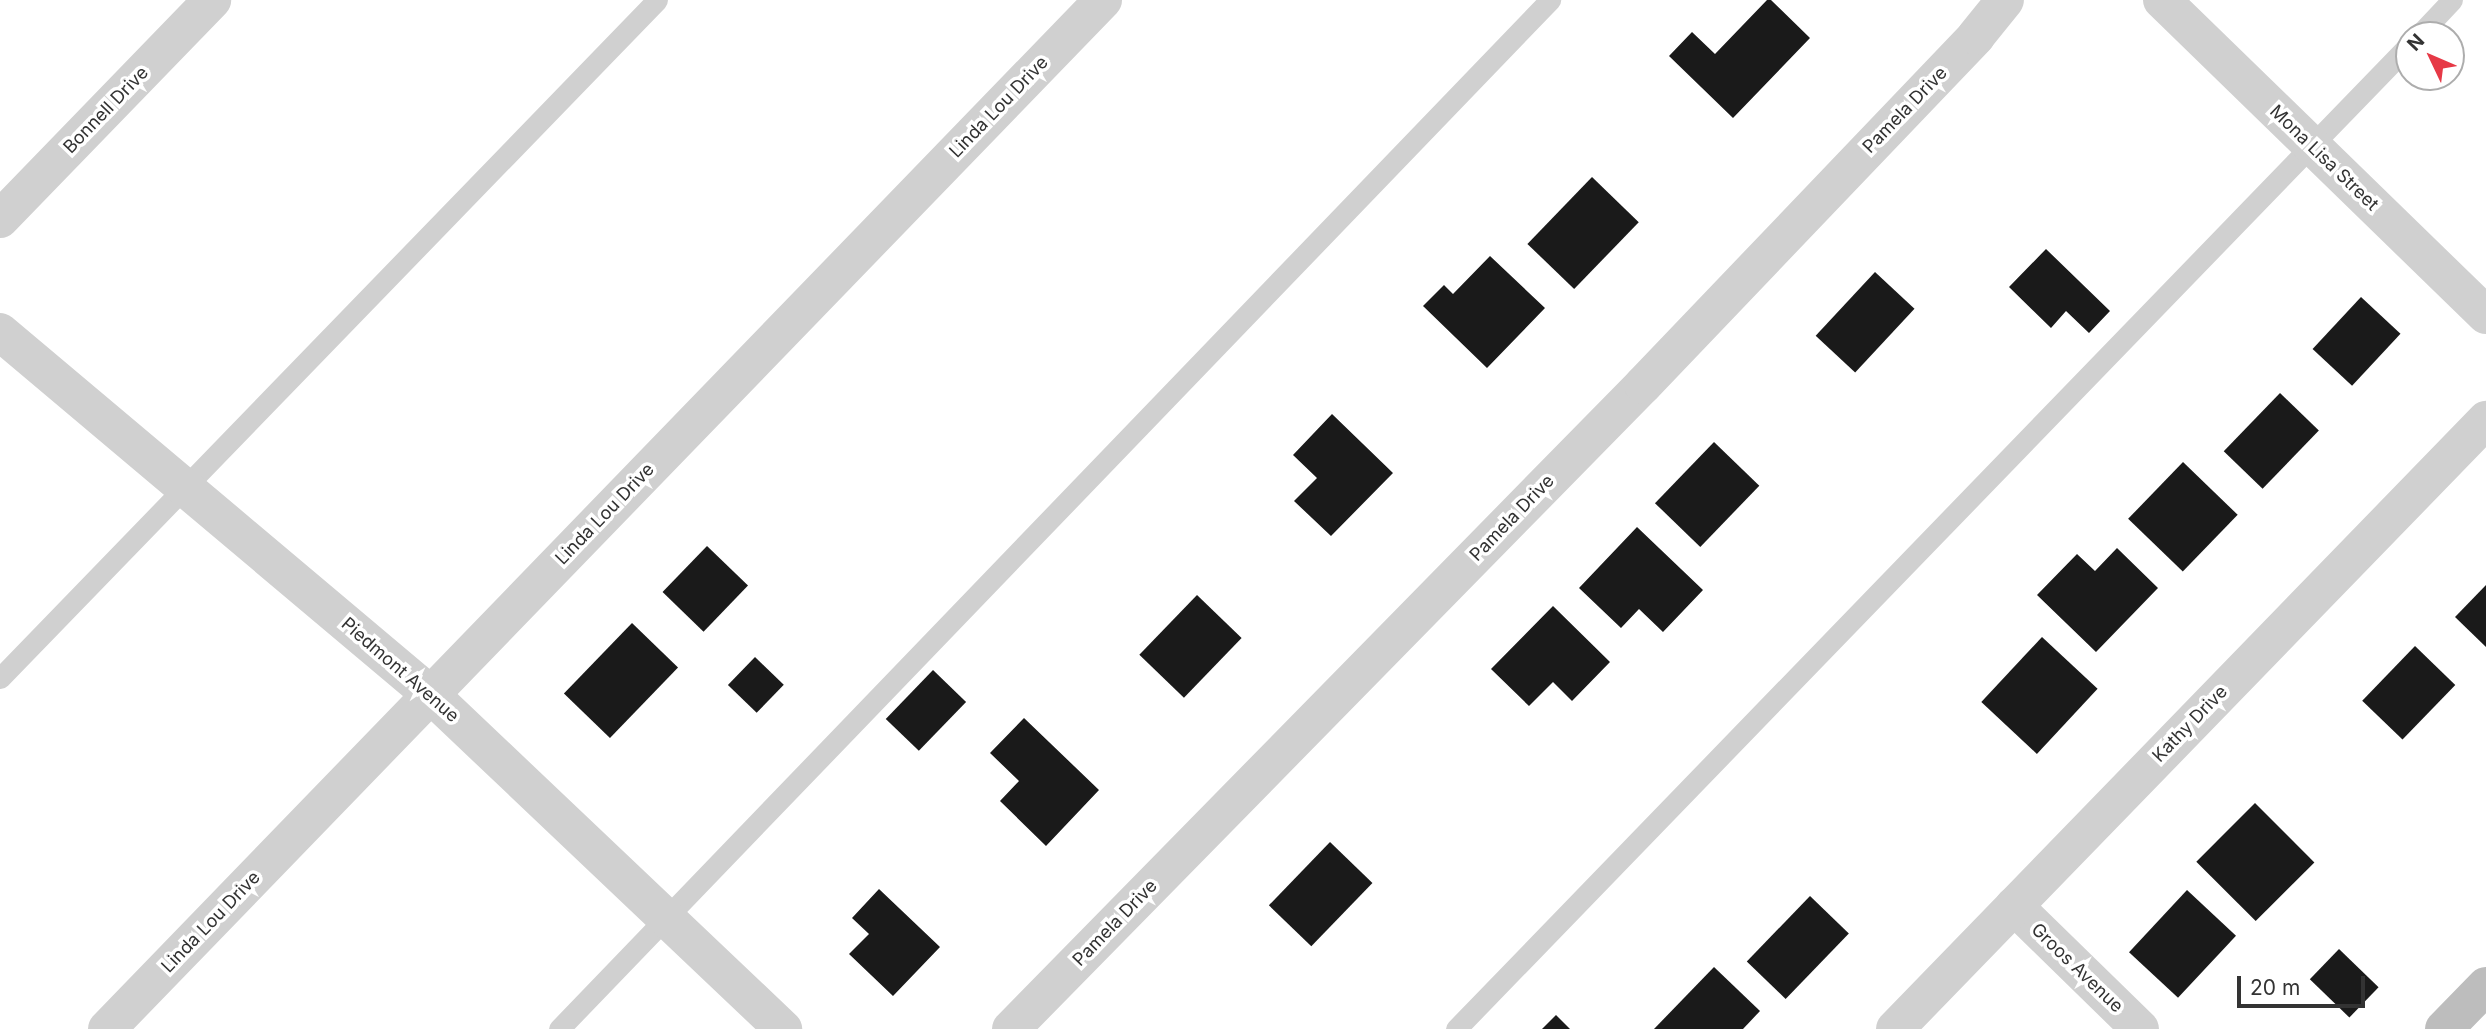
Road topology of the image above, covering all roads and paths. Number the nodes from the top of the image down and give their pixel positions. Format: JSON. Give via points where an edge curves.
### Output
{"nodes":[{"id":1,"x":212,"y":0,"type":"edge"},
{"id":2,"x":657,"y":0,"type":"edge"},
{"id":3,"x":1103,"y":0,"type":"edge"},
{"id":4,"x":1550,"y":0,"type":"edge"},
{"id":5,"x":2005,"y":0,"type":"edge"},
{"id":6,"x":2162,"y":0,"type":"edge"},
{"id":7,"x":2452,"y":0,"type":"edge"},
{"id":8,"x":2432,"y":21,"type":"edge"},
{"id":9,"x":2395,"y":60,"type":"edge"},
{"id":10,"x":2313,"y":147,"type":"junction"},
{"id":11,"x":0,"y":219,"type":"edge"},
{"id":12,"x":2486,"y":315,"type":"edge"},
{"id":13,"x":0,"y":332,"type":"edge"},
{"id":14,"x":2486,"y":420,"type":"edge"},
{"id":15,"x":186,"y":488,"type":"junction"},
{"id":16,"x":0,"y":678,"type":"edge"},
{"id":17,"x":430,"y":694,"type":"junction"},
{"id":18,"x":2014,"y":906,"type":"junction"},
{"id":19,"x":667,"y":918,"type":"junction"},
{"id":20,"x":2486,"y":986,"type":"edge"},
{"id":21,"x":107,"y":1029,"type":"edge"},
{"id":22,"x":559,"y":1029,"type":"edge"},
{"id":23,"x":783,"y":1029,"type":"edge"},
{"id":24,"x":1012,"y":1029,"type":"edge"},
{"id":25,"x":1456,"y":1029,"type":"edge"},
{"id":26,"x":1895,"y":1029,"type":"edge"},
{"id":27,"x":2140,"y":1029,"type":"edge"},
{"id":28,"x":2444,"y":1029,"type":"edge"}],
"edges":[{"from":1,"to":11,"type":"street","name":"Bonnell Drive"},
{"from":2,"to":15,"type":"lane"},
{"from":3,"to":17,"type":"street","name":"Linda Lou Drive"},
{"from":4,"to":19,"type":"lane"},
{"from":5,"to":24,"type":"street","name":"Pamela Drive","via":[[1976,36],[1633,395]]},
{"from":6,"to":10,"type":"street","name":"Mona Lisa Street"},
{"from":7,"to":8,"type":"lane"},
{"from":9,"to":10,"type":"lane"},
{"from":10,"to":12,"type":"street","name":"Mona Lisa Street"},
{"from":10,"to":25,"type":"lane"},
{"from":13,"to":15,"type":"street","name":"Piedmont Avenue"},
{"from":14,"to":18,"type":"street","name":"Kathy Drive"},
{"from":15,"to":16,"type":"lane"},
{"from":15,"to":17,"type":"street","name":"Piedmont Avenue"},
{"from":17,"to":19,"type":"street","name":"Piedmont Avenue"},
{"from":17,"to":21,"type":"street","name":"Linda Lou Drive"},
{"from":18,"to":26,"type":"street","name":"Kathy Drive"},
{"from":18,"to":27,"type":"street","name":"Groos Avenue"},
{"from":19,"to":22,"type":"lane"},
{"from":19,"to":23,"type":"street","name":"Piedmont Avenue"},
{"from":20,"to":28,"type":"main road"}]}
